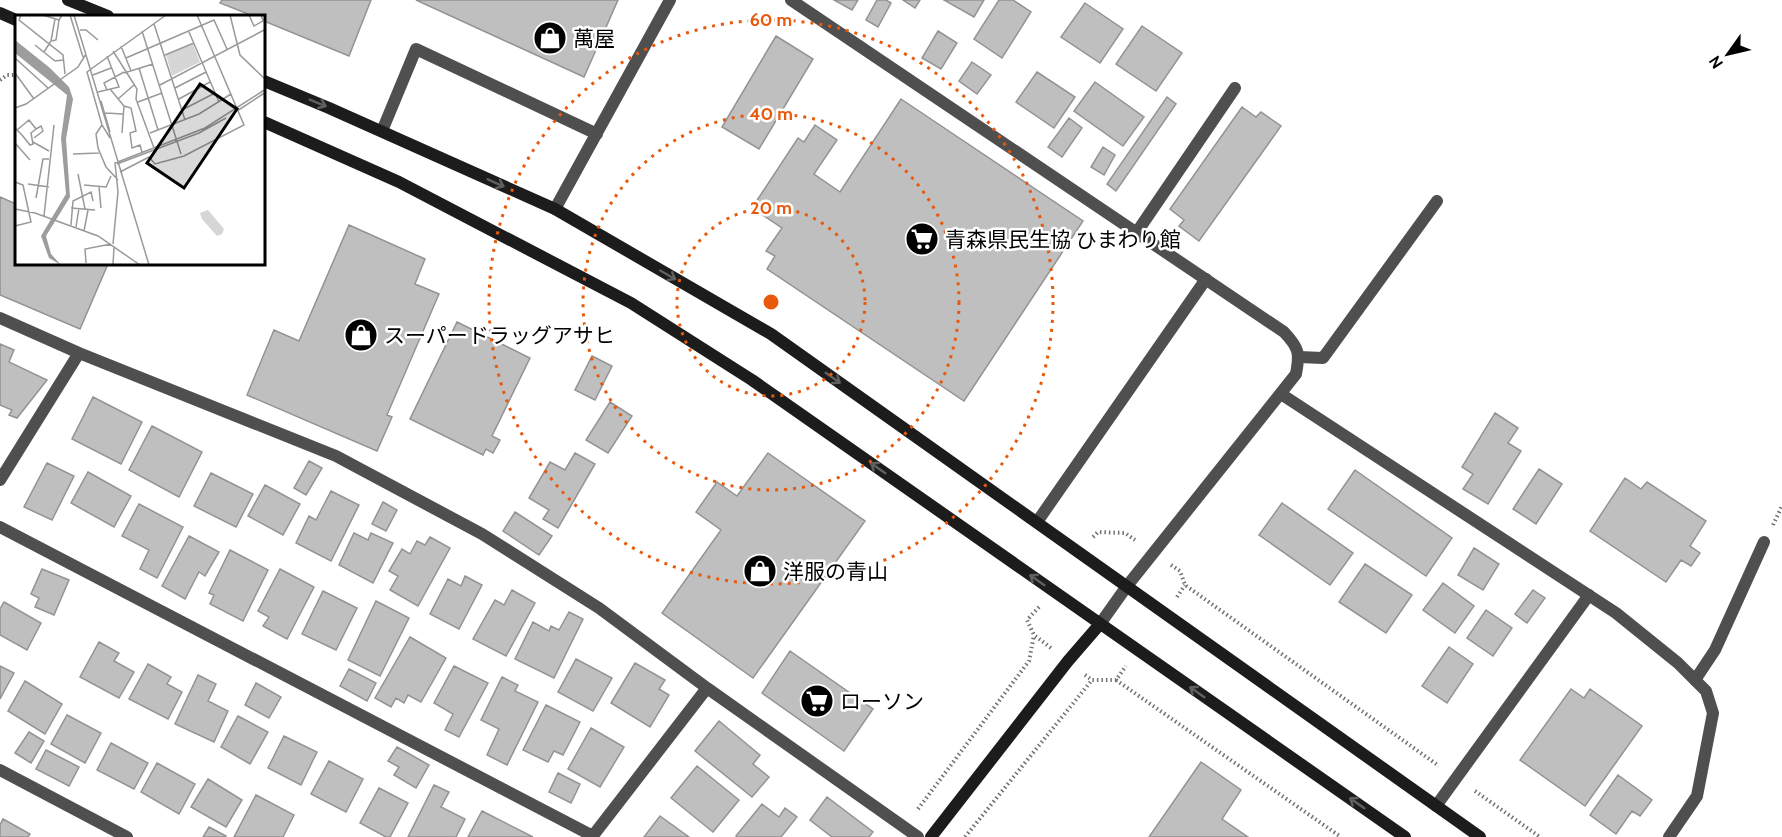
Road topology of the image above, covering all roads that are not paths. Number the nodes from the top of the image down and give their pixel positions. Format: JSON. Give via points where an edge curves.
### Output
{"nodes":[{"id":1,"x":68,"y":0,"type":"edge"},
{"id":2,"x":670,"y":0,"type":"edge"},
{"id":3,"x":790,"y":0,"type":"edge"},
{"id":4,"x":0,"y":13,"type":"edge"},
{"id":5,"x":106,"y":15,"type":"edge"},
{"id":6,"x":15,"y":20,"type":"edge"},
{"id":7,"x":266,"y":82,"type":"edge"},
{"id":8,"x":1235,"y":88,"type":"dead end"},
{"id":9,"x":266,"y":123,"type":"edge"},
{"id":10,"x":382,"y":131,"type":"junction"},
{"id":11,"x":597,"y":134,"type":"junction"},
{"id":12,"x":1437,"y":201,"type":"dead end"},
{"id":13,"x":555,"y":209,"type":"junction"},
{"id":14,"x":1137,"y":232,"type":"junction"},
{"id":15,"x":1206,"y":279,"type":"junction"},
{"id":16,"x":0,"y":318,"type":"edge"},
{"id":17,"x":79,"y":353,"type":"junction"},
{"id":18,"x":1299,"y":357,"type":"junction"},
{"id":19,"x":1281,"y":394,"type":"junction"},
{"id":20,"x":0,"y":480,"type":"edge"},
{"id":21,"x":1037,"y":522,"type":"junction"},
{"id":22,"x":0,"y":527,"type":"edge"},
{"id":23,"x":1764,"y":542,"type":"dead end"},
{"id":24,"x":1126,"y":586,"type":"junction"},
{"id":25,"x":1589,"y":595,"type":"junction"},
{"id":26,"x":1100,"y":624,"type":"junction"},
{"id":27,"x":1695,"y":680,"type":"junction"},
{"id":28,"x":708,"y":688,"type":"junction"},
{"id":29,"x":0,"y":770,"type":"edge"},
{"id":30,"x":1436,"y":806,"type":"junction"},
{"id":31,"x":127,"y":837,"type":"edge"},
{"id":32,"x":592,"y":837,"type":"edge"},
{"id":33,"x":918,"y":837,"type":"edge"},
{"id":34,"x":931,"y":837,"type":"edge"},
{"id":35,"x":1405,"y":837,"type":"edge"},
{"id":36,"x":1480,"y":837,"type":"edge"},
{"id":37,"x":1669,"y":837,"type":"edge"}],
"edges":[{"from":1,"to":5,"type":"street"},
{"from":2,"to":11,"type":"street"},
{"from":3,"to":14,"type":"street"},
{"from":4,"to":6,"type":"street"},
{"from":7,"to":10,"type":"street","one_way":true},
{"from":8,"to":14,"type":"street"},
{"from":26,"to":9,"type":"street","one_way":true,"via":[[752,380],[631,303],[399,182]]},
{"from":10,"to":11,"type":"street","via":[[416,49]]},
{"from":10,"to":13,"type":"street","one_way":true},
{"from":11,"to":13,"type":"street"},
{"from":12,"to":18,"type":"street","via":[[1323,358]]},
{"from":13,"to":21,"type":"street","one_way":true,"via":[[771,334]]},
{"from":14,"to":15,"type":"street"},
{"from":15,"to":18,"type":"street","via":[[1284,332],[1296,344]]},
{"from":15,"to":21,"type":"street"},
{"from":16,"to":17,"type":"street"},
{"from":17,"to":20,"type":"street"},
{"from":17,"to":28,"type":"street","via":[[336,456],[472,529],[599,608]]},
{"from":18,"to":19,"type":"street","via":[[1296,375]]},
{"from":19,"to":24,"type":"street"},
{"from":19,"to":25,"type":"street"},
{"from":21,"to":24,"type":"street"},
{"from":22,"to":32,"type":"street"},
{"from":23,"to":27,"type":"street","via":[[1715,650]]},
{"from":24,"to":26,"type":"street"},
{"from":24,"to":30,"type":"street"},
{"from":25,"to":27,"type":"street","via":[[1616,612]]},
{"from":25,"to":30,"type":"street"},
{"from":26,"to":34,"type":"street"},
{"from":35,"to":26,"type":"street","one_way":true},
{"from":27,"to":37,"type":"street","via":[[1706,691],[1713,713],[1697,796]]},
{"from":28,"to":32,"type":"street"},
{"from":28,"to":33,"type":"street"},
{"from":29,"to":31,"type":"street"},
{"from":30,"to":36,"type":"street"}]}
